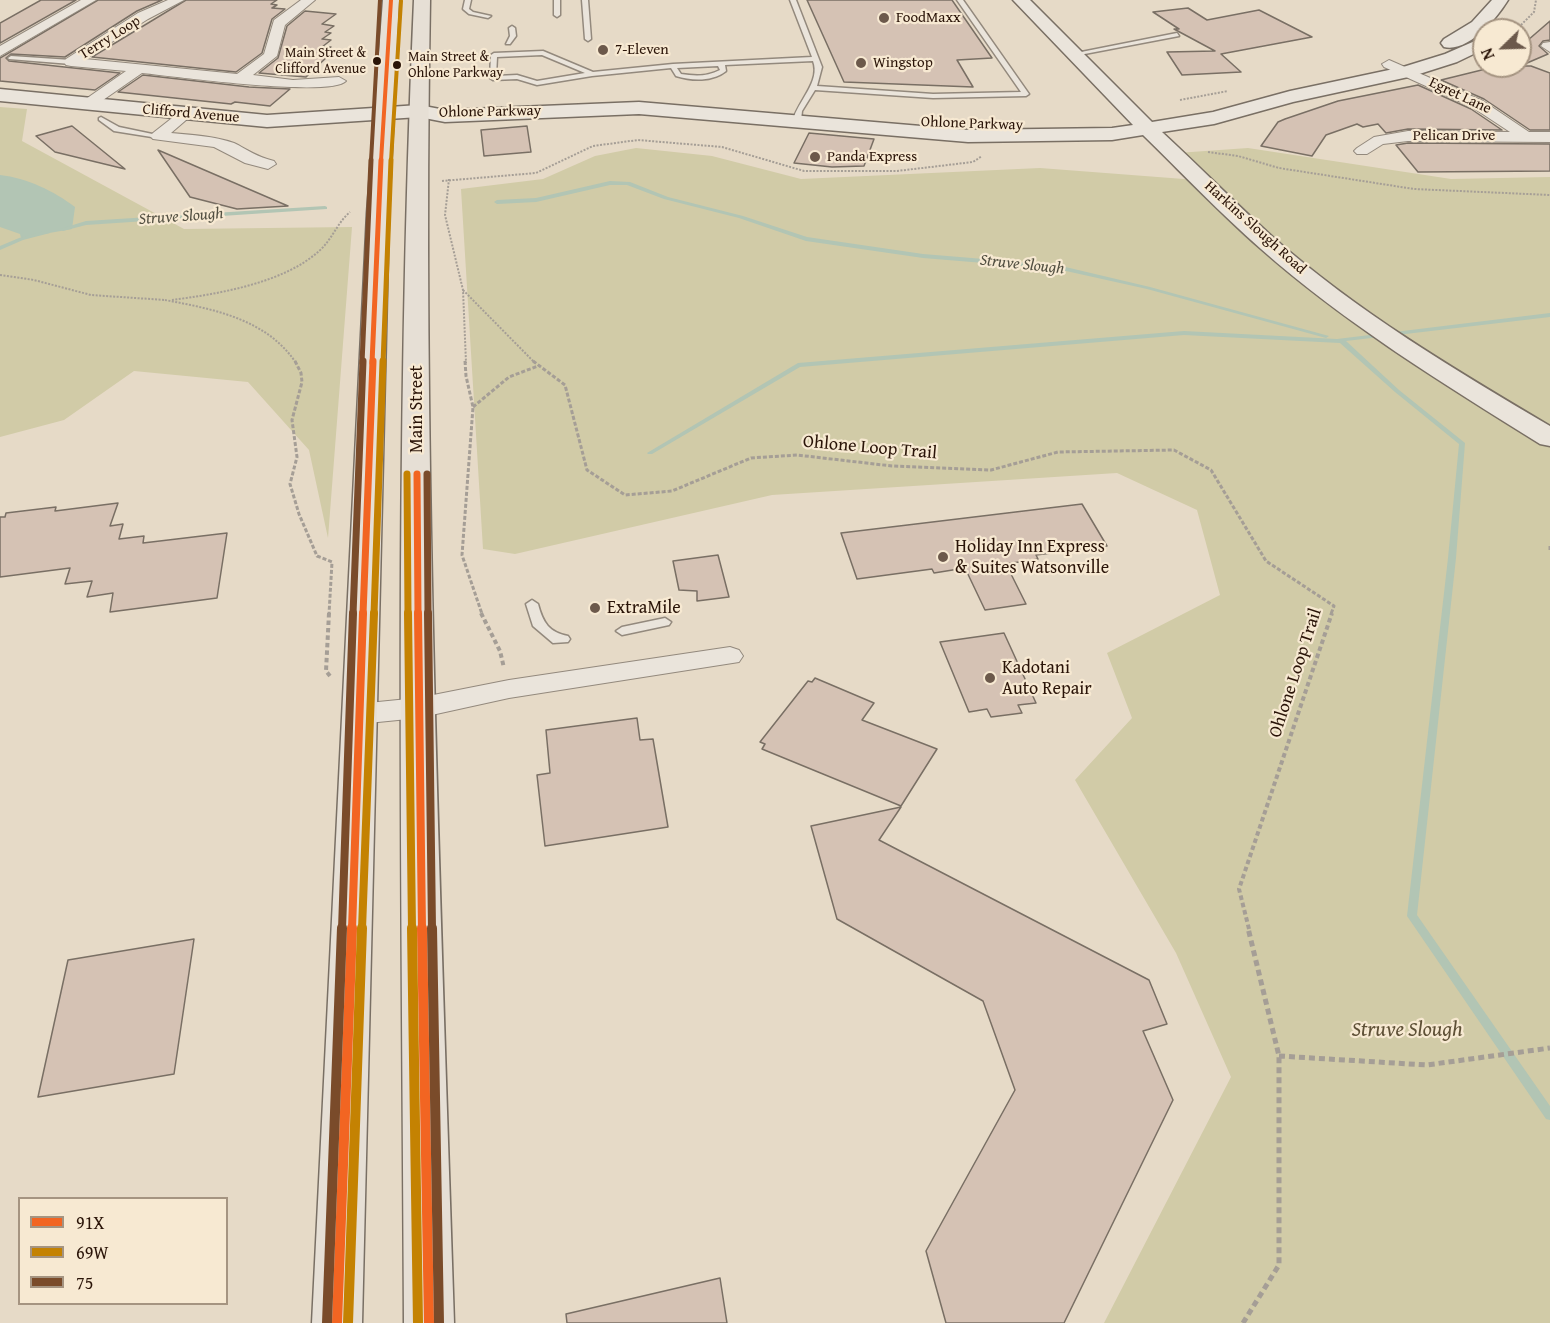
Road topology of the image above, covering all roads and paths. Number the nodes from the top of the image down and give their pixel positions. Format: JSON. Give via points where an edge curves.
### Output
{"nodes":[{"id":1,"x":90,"y":0,"type":"edge"},
{"id":2,"x":178,"y":0,"type":"edge"},
{"id":3,"x":309,"y":0,"type":"edge"},
{"id":4,"x":391,"y":0,"type":"edge"},
{"id":5,"x":422,"y":0,"type":"edge"},
{"id":6,"x":468,"y":0,"type":"edge"},
{"id":7,"x":557,"y":0,"type":"edge"},
{"id":8,"x":585,"y":0,"type":"edge"},
{"id":9,"x":793,"y":0,"type":"edge"},
{"id":10,"x":960,"y":0,"type":"edge"},
{"id":11,"x":1021,"y":0,"type":"edge"},
{"id":12,"x":1500,"y":0,"type":"edge"},
{"id":13,"x":1536,"y":0,"type":"edge"},
{"id":14,"x":557,"y":15,"type":"dead end"},
{"id":15,"x":488,"y":16,"type":"dead end"},
{"id":16,"x":1528,"y":18,"type":"edge"},
{"id":17,"x":512,"y":28,"type":"dead end"},
{"id":18,"x":1177,"y":35,"type":"dead end"},
{"id":19,"x":588,"y":39,"type":"dead end"},
{"id":20,"x":508,"y":43,"type":"dead end"},
{"id":21,"x":1472,"y":48,"type":"edge"},
{"id":22,"x":1074,"y":54,"type":"junction"},
{"id":23,"x":5,"y":55,"type":"edge"},
{"id":24,"x":509,"y":55,"type":"junction"},
{"id":25,"x":816,"y":59,"type":"junction"},
{"id":26,"x":71,"y":62,"type":"junction"},
{"id":27,"x":519,"y":64,"type":"dead end"},
{"id":28,"x":721,"y":64,"type":"junction"},
{"id":29,"x":673,"y":66,"type":"junction"},
{"id":30,"x":1398,"y":68,"type":"junction"},
{"id":31,"x":139,"y":69,"type":"junction"},
{"id":32,"x":552,"y":74,"type":"dead end"},
{"id":33,"x":592,"y":74,"type":"junction"},
{"id":34,"x":240,"y":78,"type":"junction"},
{"id":35,"x":564,"y":78,"type":"junction"},
{"id":36,"x":339,"y":81,"type":"dead end"},
{"id":37,"x":813,"y":88,"type":"junction"},
{"id":38,"x":0,"y":95,"type":"edge"},
{"id":39,"x":88,"y":104,"type":"junction"},
{"id":40,"x":420,"y":111,"type":"junction"},
{"id":41,"x":186,"y":114,"type":"junction"},
{"id":42,"x":382,"y":114,"type":"junction"},
{"id":43,"x":798,"y":116,"type":"junction"},
{"id":44,"x":101,"y":119,"type":"dead end"},
{"id":45,"x":1144,"y":124,"type":"junction"},
{"id":46,"x":158,"y":136,"type":"junction"},
{"id":47,"x":1525,"y":137,"type":"junction"},
{"id":48,"x":1550,"y":137,"type":"edge"},
{"id":49,"x":1203,"y":148,"type":"dead end"},
{"id":50,"x":1362,"y":151,"type":"dead end"},
{"id":51,"x":982,"y":154,"type":"dead end"},
{"id":52,"x":268,"y":164,"type":"dead end"},
{"id":53,"x":449,"y":179,"type":"junction"},
{"id":54,"x":416,"y":188,"type":"junction"},
{"id":55,"x":1550,"y":195,"type":"edge"},
{"id":56,"x":350,"y":212,"type":"dead end"},
{"id":57,"x":0,"y":275,"type":"edge"},
{"id":58,"x":463,"y":290,"type":"junction"},
{"id":59,"x":165,"y":300,"type":"junction"},
{"id":60,"x":538,"y":366,"type":"junction"},
{"id":61,"x":473,"y":407,"type":"junction"},
{"id":62,"x":1550,"y":438,"type":"edge"},
{"id":63,"x":1550,"y":546,"type":"edge"},
{"id":64,"x":1550,"y":550,"type":"edge"},
{"id":65,"x":532,"y":604,"type":"dead end"},
{"id":66,"x":665,"y":622,"type":"dead end"},
{"id":67,"x":622,"y":631,"type":"dead end"},
{"id":68,"x":564,"y":639,"type":"dead end"},
{"id":69,"x":500,"y":651,"type":"dead end"},
{"id":70,"x":730,"y":656,"type":"dead end"},
{"id":71,"x":326,"y":671,"type":"dead end"},
{"id":72,"x":418,"y":708,"type":"junction"},
{"id":73,"x":358,"y":714,"type":"junction"},
{"id":74,"x":1550,"y":1048,"type":"edge"},
{"id":75,"x":1279,"y":1056,"type":"junction"},
{"id":76,"x":337,"y":1323,"type":"edge"},
{"id":77,"x":429,"y":1323,"type":"edge"},
{"id":78,"x":1243,"y":1323,"type":"edge"}],
"edges":[{"from":1,"to":23,"type":"street"},
{"from":2,"to":26,"type":"street","name":"Terry Loop","via":[[143,16]]},
{"from":3,"to":34,"type":"street","via":[[279,24],[270,56]]},
{"from":4,"to":42,"type":"main road"},
{"from":5,"to":40,"type":"main road","name":"Main Street"},
{"from":6,"to":15,"type":"lane","via":[[466,9]]},
{"from":7,"to":14,"type":"lane"},
{"from":8,"to":19,"type":"lane"},
{"from":9,"to":25,"type":"lane"},
{"from":10,"to":37,"type":"lane","via":[[1026,94],[933,96]]},
{"from":11,"to":22,"type":"main road","name":"Harkins Slough Road"},
{"from":12,"to":30,"type":"main road","name":"Ohlone Parkway","via":[[1491,14],[1469,33]]},
{"from":13,"to":16,"type":"path","via":[[1534,12]]},
{"from":17,"to":20,"type":"lane","via":[[513,36]]},
{"from":18,"to":22,"type":"lane"},
{"from":21,"to":30,"type":"main road","name":"Ohlone Parkway","via":[[1451,58]]},
{"from":22,"to":45,"type":"main road","name":"Harkins Slough Road"},
{"from":23,"to":26,"type":"lane"},
{"from":24,"to":27,"type":"lane"},
{"from":24,"to":33,"type":"lane","via":[[543,53]]},
{"from":24,"to":35,"type":"lane","via":[[494,56],[493,78],[517,77],[537,83]]},
{"from":25,"to":28,"type":"lane"},
{"from":25,"to":37,"type":"lane","via":[[819,68]]},
{"from":26,"to":31,"type":"street","name":"Terry Loop"},
{"from":28,"to":29,"type":"lane"},
{"from":28,"to":29,"type":"lane","via":[[723,70],[719,74],[694,77],[678,75]]},
{"from":29,"to":33,"type":"lane"},
{"from":30,"to":45,"type":"main road","name":"Ohlone Parkway","via":[[1214,118]]},
{"from":30,"to":47,"type":"street","name":"Egret Lane","via":[[1485,106]]},
{"from":31,"to":34,"type":"street","name":"Terry Loop"},
{"from":31,"to":39,"type":"street"},
{"from":32,"to":35,"type":"lane"},
{"from":33,"to":35,"type":"lane"},
{"from":34,"to":36,"type":"street","name":"Terry Loop","via":[[293,84]]},
{"from":37,"to":43,"type":"lane"},
{"from":38,"to":39,"type":"main road","name":"Clifford Avenue"},
{"from":39,"to":41,"type":"main road","name":"Clifford Avenue"},
{"from":40,"to":42,"type":"main road","name":"Ohlone Parkway"},
{"from":40,"to":43,"type":"main road","name":"Ohlone Parkway","via":[[445,116],[639,108]]},
{"from":40,"to":54,"type":"main road","name":"Main Street"},
{"from":41,"to":42,"type":"main road","name":"Clifford Avenue","via":[[267,121]]},
{"from":41,"to":46,"type":"street"},
{"from":42,"to":73,"type":"main road"},
{"from":43,"to":45,"type":"main road","name":"Ohlone Parkway","via":[[968,136],[1112,134]]},
{"from":44,"to":46,"type":"lane","via":[[117,129]]},
{"from":45,"to":62,"type":"main road","name":"Harkins Slough Road","via":[[1268,244],[1330,293],[1433,367]]},
{"from":46,"to":52,"type":"street","via":[[216,143]]},
{"from":47,"to":48,"type":"street","name":"Pelican Drive"},
{"from":47,"to":50,"type":"street","name":"Pelican Drive","via":[[1408,136],[1379,140]]},
{"from":49,"to":55,"type":"path","via":[[1210,154],[1238,156],[1265,165],[1414,189]]},
{"from":51,"to":53,"type":"path","via":[[973,162],[897,171],[830,173],[804,171],[722,147],[628,141],[593,146],[536,172]]},
{"from":53,"to":54,"type":"path"},
{"from":53,"to":58,"type":"path","via":[[444,215]]},
{"from":54,"to":72,"type":"main road","name":"Main Street"},
{"from":56,"to":59,"type":"path","via":[[337,223],[317,253],[288,269],[222,292]]},
{"from":57,"to":59,"type":"path","via":[[91,295]]},
{"from":58,"to":60,"type":"path","name":"Ohlone Loop Trail"},
{"from":58,"to":61,"type":"path","via":[[466,376]]},
{"from":59,"to":71,"type":"path","via":[[220,312],[257,326],[282,345],[298,366],[302,376],[291,424],[297,456],[290,486],[317,556],[332,562]]},
{"from":60,"to":61,"type":"path","via":[[509,377]]},
{"from":60,"to":75,"type":"path","name":"Ohlone Loop Trail","via":[[565,385],[587,470],[624,495],[672,491],[751,458],[797,455],[892,466],[991,470],[1058,452],[1173,450],[1211,470],[1266,561],[1334,606],[1239,889]]},
{"from":61,"to":69,"type":"path","via":[[462,555],[481,612]]},
{"from":63,"to":64,"type":"path"},
{"from":65,"to":68,"type":"lane","via":[[537,623],[557,640]]},
{"from":66,"to":67,"type":"lane"},
{"from":70,"to":72,"type":"street","via":[[509,689]]},
{"from":72,"to":73,"type":"street"},
{"from":72,"to":77,"type":"main road","name":"Main Street"},
{"from":73,"to":76,"type":"main road"},
{"from":74,"to":75,"type":"path","via":[[1427,1065]]},
{"from":75,"to":78,"type":"path","via":[[1279,1265]]}]}
